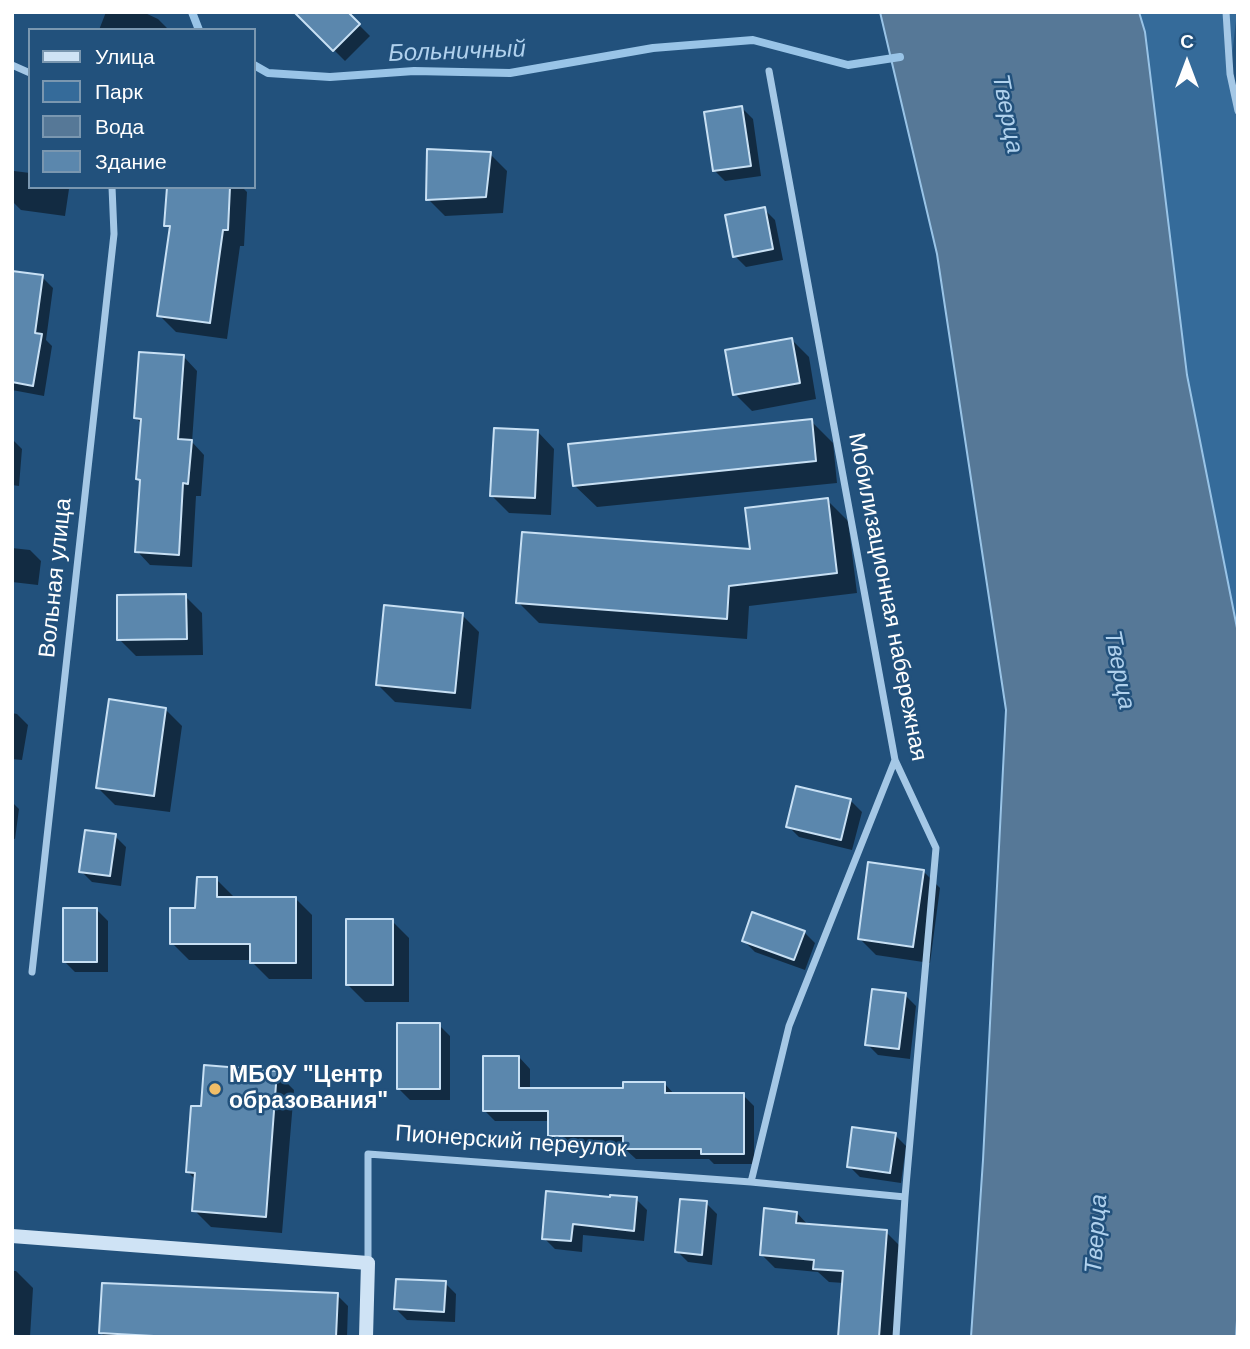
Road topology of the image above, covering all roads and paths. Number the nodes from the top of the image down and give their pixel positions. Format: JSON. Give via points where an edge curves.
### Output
{"nodes":[{"id":1,"x":1226,"y":12,"type":"edge"},
{"id":2,"x":12,"y":65,"type":"edge"},
{"id":3,"x":769,"y":71,"type":"dead end"},
{"id":4,"x":28,"y":72,"type":"edge"},
{"id":5,"x":1238,"y":111,"type":"edge"},
{"id":6,"x":113,"y":189,"type":"edge"},
{"id":7,"x":895,"y":760,"type":"junction"},
{"id":8,"x":32,"y":972,"type":"dead end"},
{"id":9,"x":751,"y":1182,"type":"junction"},
{"id":10,"x":905,"y":1197,"type":"junction"},
{"id":11,"x":12,"y":1236,"type":"edge"},
{"id":12,"x":368,"y":1263,"type":"junction"},
{"id":13,"x":366,"y":1337,"type":"edge"},
{"id":14,"x":896,"y":1337,"type":"edge"}],
"edges":[{"from":1,"to":5,"type":"street"},
{"from":2,"to":4,"type":"street"},
{"from":3,"to":7,"type":"street","name":"Мобилизационная набережная"},
{"from":6,"to":8,"type":"street","name":"Вольная улица","via":[[113,247]]},
{"from":7,"to":9,"type":"street","via":[[789,1026]]},
{"from":7,"to":10,"type":"street","name":"Мобилизационная набережная","via":[[936,848]]},
{"from":9,"to":10,"type":"street","name":"Пионерский переулок"},
{"from":9,"to":12,"type":"street","name":"Пионерский переулок","via":[[368,1154]]},
{"from":10,"to":14,"type":"street","name":"Мобилизационная набережная"},
{"from":11,"to":12,"type":"street"},
{"from":12,"to":13,"type":"street"}]}
